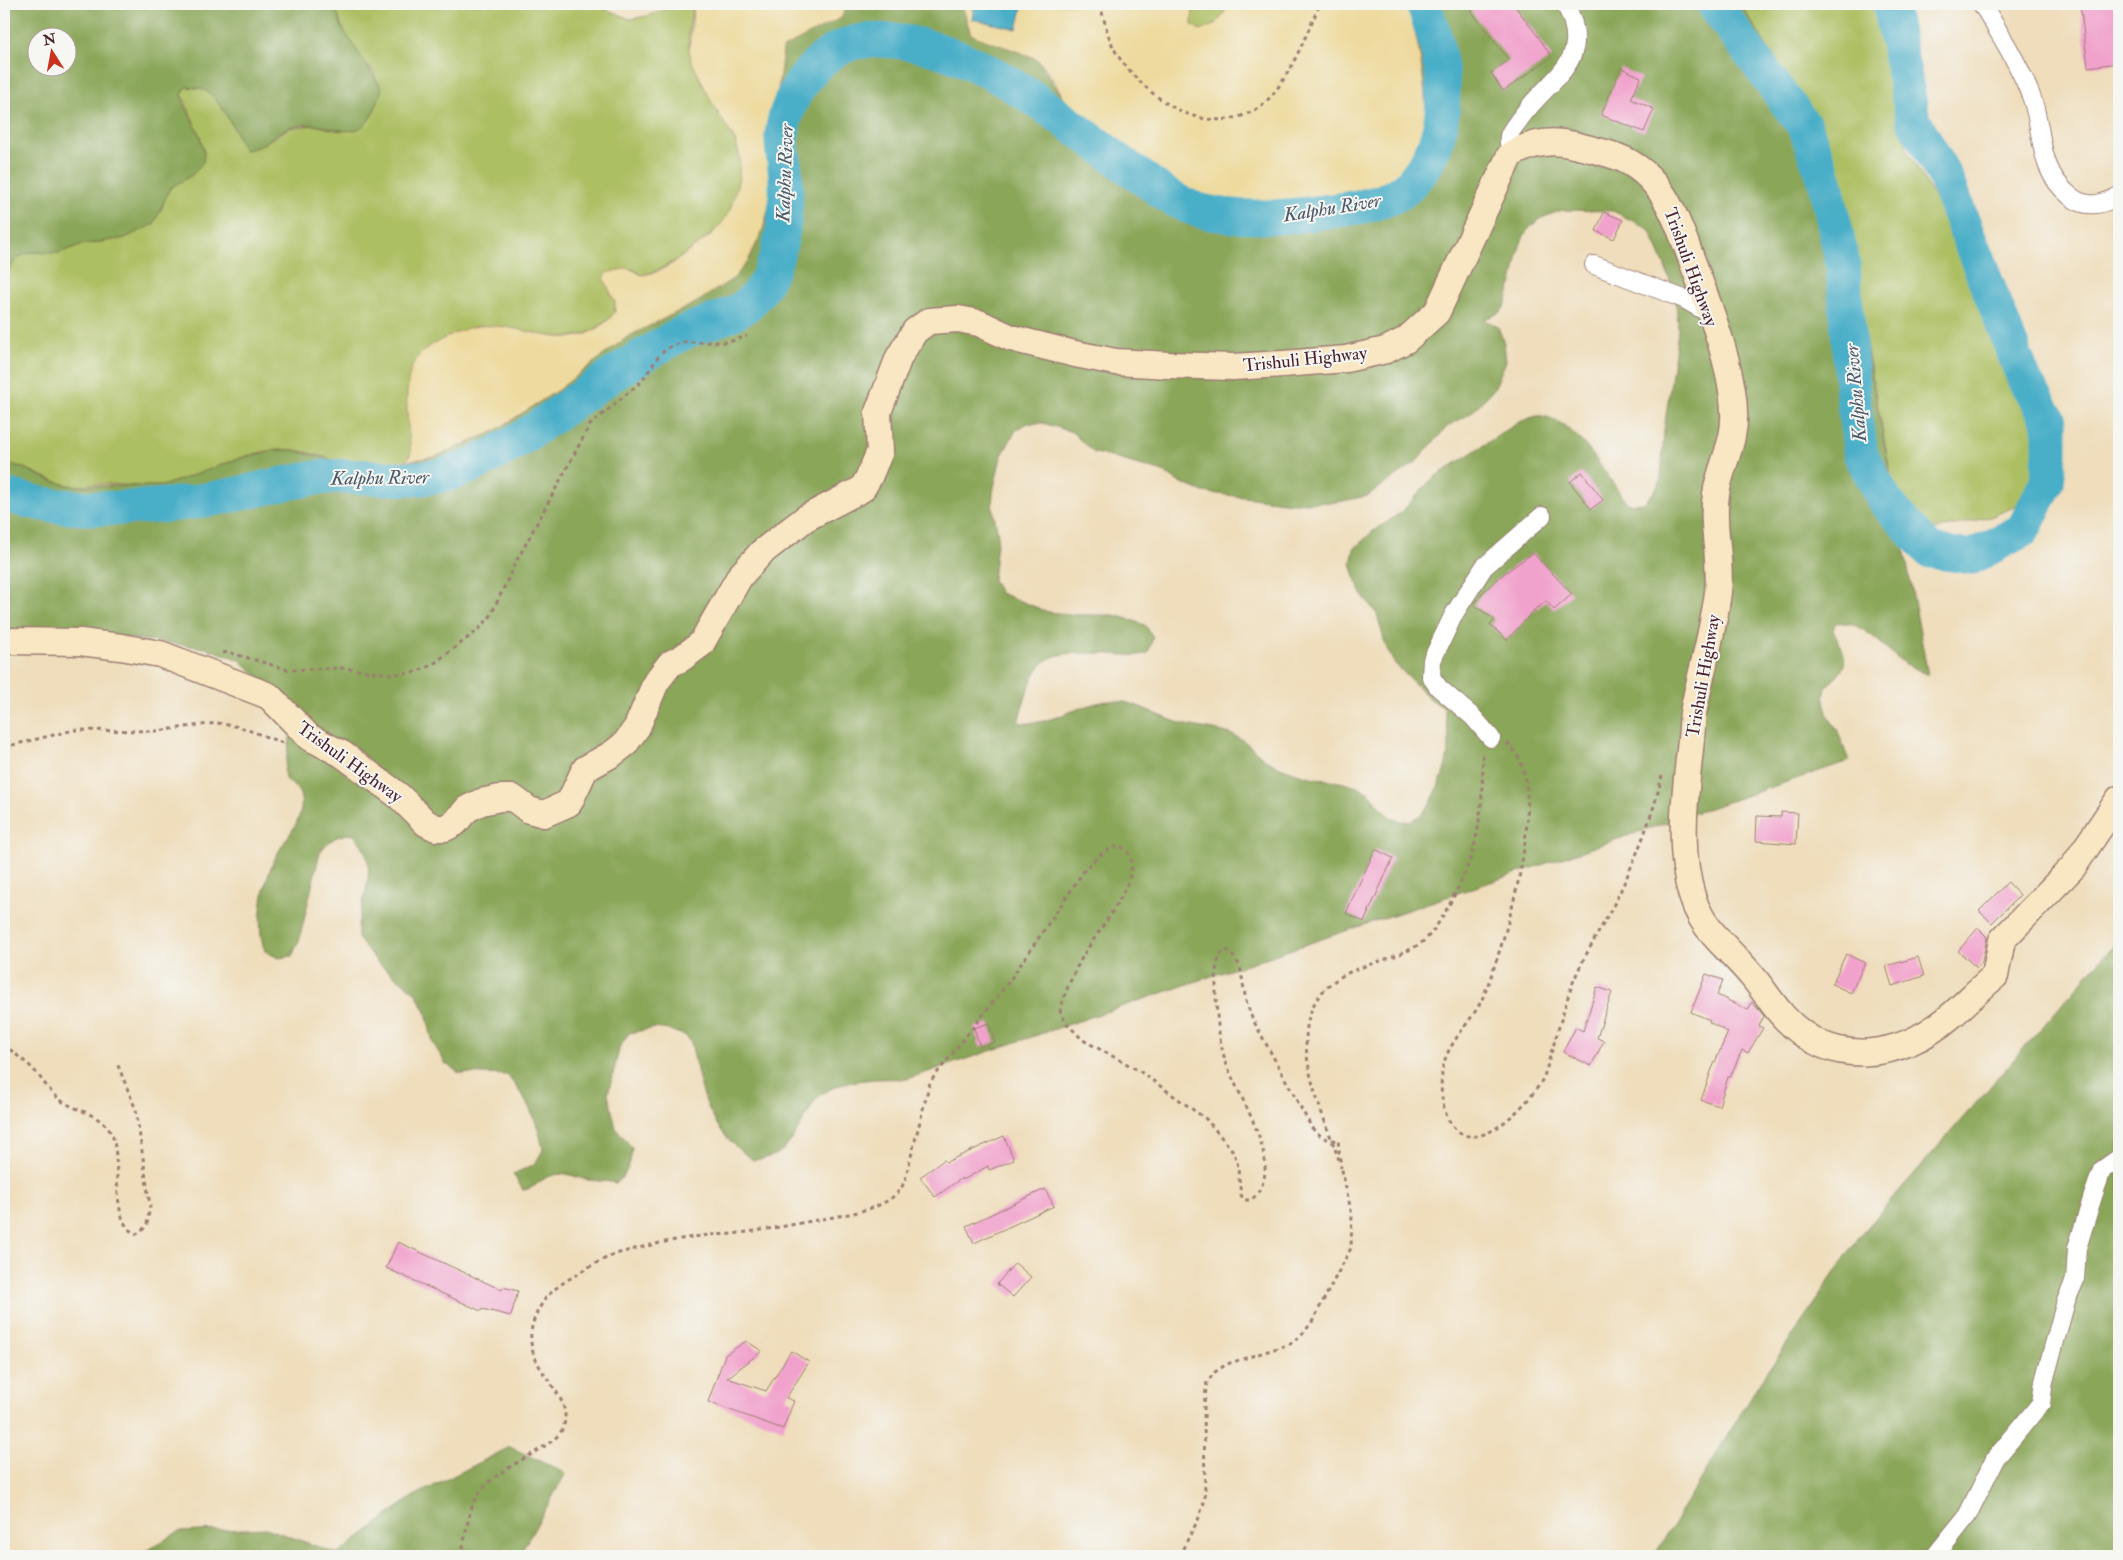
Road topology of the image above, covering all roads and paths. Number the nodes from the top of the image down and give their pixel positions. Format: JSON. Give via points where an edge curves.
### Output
{"nodes":[{"id":1,"x":1100,"y":4,"type":"edge"},
{"id":2,"x":1320,"y":4,"type":"edge"},
{"id":3,"x":1565,"y":4,"type":"edge"},
{"id":4,"x":1982,"y":4,"type":"edge"},
{"id":5,"x":1510,"y":155,"type":"junction"},
{"id":6,"x":2119,"y":196,"type":"edge"},
{"id":7,"x":1594,"y":266,"type":"dead end"},
{"id":8,"x":1710,"y":314,"type":"junction"},
{"id":9,"x":747,"y":336,"type":"dead end"},
{"id":10,"x":1542,"y":516,"type":"dead end"},
{"id":11,"x":4,"y":641,"type":"edge"},
{"id":12,"x":219,"y":654,"type":"dead end"},
{"id":13,"x":1491,"y":738,"type":"junction"},
{"id":14,"x":288,"y":743,"type":"dead end"},
{"id":15,"x":4,"y":747,"type":"edge"},
{"id":16,"x":1663,"y":771,"type":"dead end"},
{"id":17,"x":2119,"y":799,"type":"edge"},
{"id":18,"x":4,"y":1044,"type":"edge"},
{"id":19,"x":116,"y":1063,"type":"dead end"},
{"id":20,"x":2119,"y":1158,"type":"edge"},
{"id":21,"x":1342,"y":1168,"type":"junction"},
{"id":22,"x":461,"y":1556,"type":"edge"},
{"id":23,"x":1179,"y":1556,"type":"edge"},
{"id":24,"x":1935,"y":1556,"type":"edge"}],
"edges":[{"from":1,"to":2,"type":"path","via":[[1107,33],[1121,60],[1162,102],[1200,120],[1255,110],[1275,93]]},
{"from":3,"to":5,"type":"street","via":[[1573,18],[1576,42],[1572,59],[1524,112],[1509,135]]},
{"from":4,"to":6,"type":"street","via":[[2030,92],[2050,174],[2075,200],[2088,206]]},
{"from":5,"to":8,"type":"street","name":"Trishuli Highway","via":[[1529,144],[1553,141],[1619,157],[1640,170],[1661,188],[1687,246]]},
{"from":5,"to":11,"type":"street","name":"Trishuli Highway","via":[[1437,312],[1406,340],[1386,350],[1346,359],[1233,367],[1116,362],[1011,338],[979,323],[958,319],[929,321],[912,335],[899,357],[878,412],[880,451],[862,489],[806,518],[762,552],[740,576],[701,644],[670,664],[656,682],[637,727],[625,744],[584,769],[569,803],[544,814],[529,810],[513,798],[500,798],[481,802],[467,809],[455,823],[436,828],[342,754],[309,737],[269,696],[160,654],[80,642]]},
{"from":7,"to":8,"type":"street","via":[[1684,299]]},
{"from":8,"to":17,"type":"street","name":"Trishuli Highway","via":[[1729,374],[1735,415],[1726,464],[1716,493],[1718,591],[1692,717],[1685,805],[1685,866],[1697,914],[1708,930],[1752,976],[1784,1018],[1803,1034],[1822,1047],[1874,1054],[1929,1032],[1995,976],[2002,940],[2073,867]]},
{"from":9,"to":12,"type":"path","via":[[729,342],[682,342],[667,348],[642,381],[590,425],[516,562],[490,618],[432,665],[412,673],[392,674],[341,668],[289,670],[228,652]]},
{"from":10,"to":13,"type":"street","via":[[1484,567],[1454,614],[1432,660],[1431,677],[1439,688]]},
{"from":13,"to":16,"type":"path","via":[[1500,738],[1509,744],[1521,759],[1526,773],[1528,807],[1518,880],[1494,966],[1482,998],[1443,1064],[1442,1089],[1450,1122],[1454,1130],[1464,1136],[1495,1129],[1543,1079],[1574,981],[1619,893],[1647,826]]},
{"from":13,"to":21,"type":"path","via":[[1484,749],[1482,806],[1476,846],[1456,892],[1434,929],[1421,943],[1333,982],[1314,1001],[1306,1054]]},
{"from":14,"to":15,"type":"path","via":[[217,723],[156,731],[74,730]]},
{"from":18,"to":19,"type":"path","via":[[33,1069],[56,1098],[107,1126],[114,1141],[122,1213],[128,1229],[136,1234],[147,1224],[150,1206],[136,1110]]},
{"from":20,"to":24,"type":"street","via":[[2102,1170],[2093,1196],[2077,1248],[2074,1280],[2044,1381],[2041,1403],[1995,1459],[1967,1516]]},
{"from":21,"to":22,"type":"path","via":[[1338,1140],[1321,1137],[1312,1128],[1260,1033],[1246,1001],[1240,966],[1229,951],[1220,954],[1217,966],[1220,1039],[1266,1165],[1262,1186],[1251,1200],[1244,1200],[1241,1195],[1233,1151],[1206,1119],[1138,1070],[1083,1040],[1066,1024],[1060,1010],[1069,984],[1114,910],[1131,872],[1131,860],[1126,851],[1108,848],[1082,874],[1008,983],[930,1082],[905,1180],[897,1194],[858,1212],[626,1251],[580,1272],[550,1293],[533,1322],[531,1347],[537,1366],[562,1403],[565,1418],[562,1429],[551,1442],[500,1472],[478,1494]]},
{"from":21,"to":23,"type":"path","via":[[1352,1215],[1351,1248],[1312,1322],[1290,1344],[1227,1364],[1206,1382],[1205,1500]]}]}
